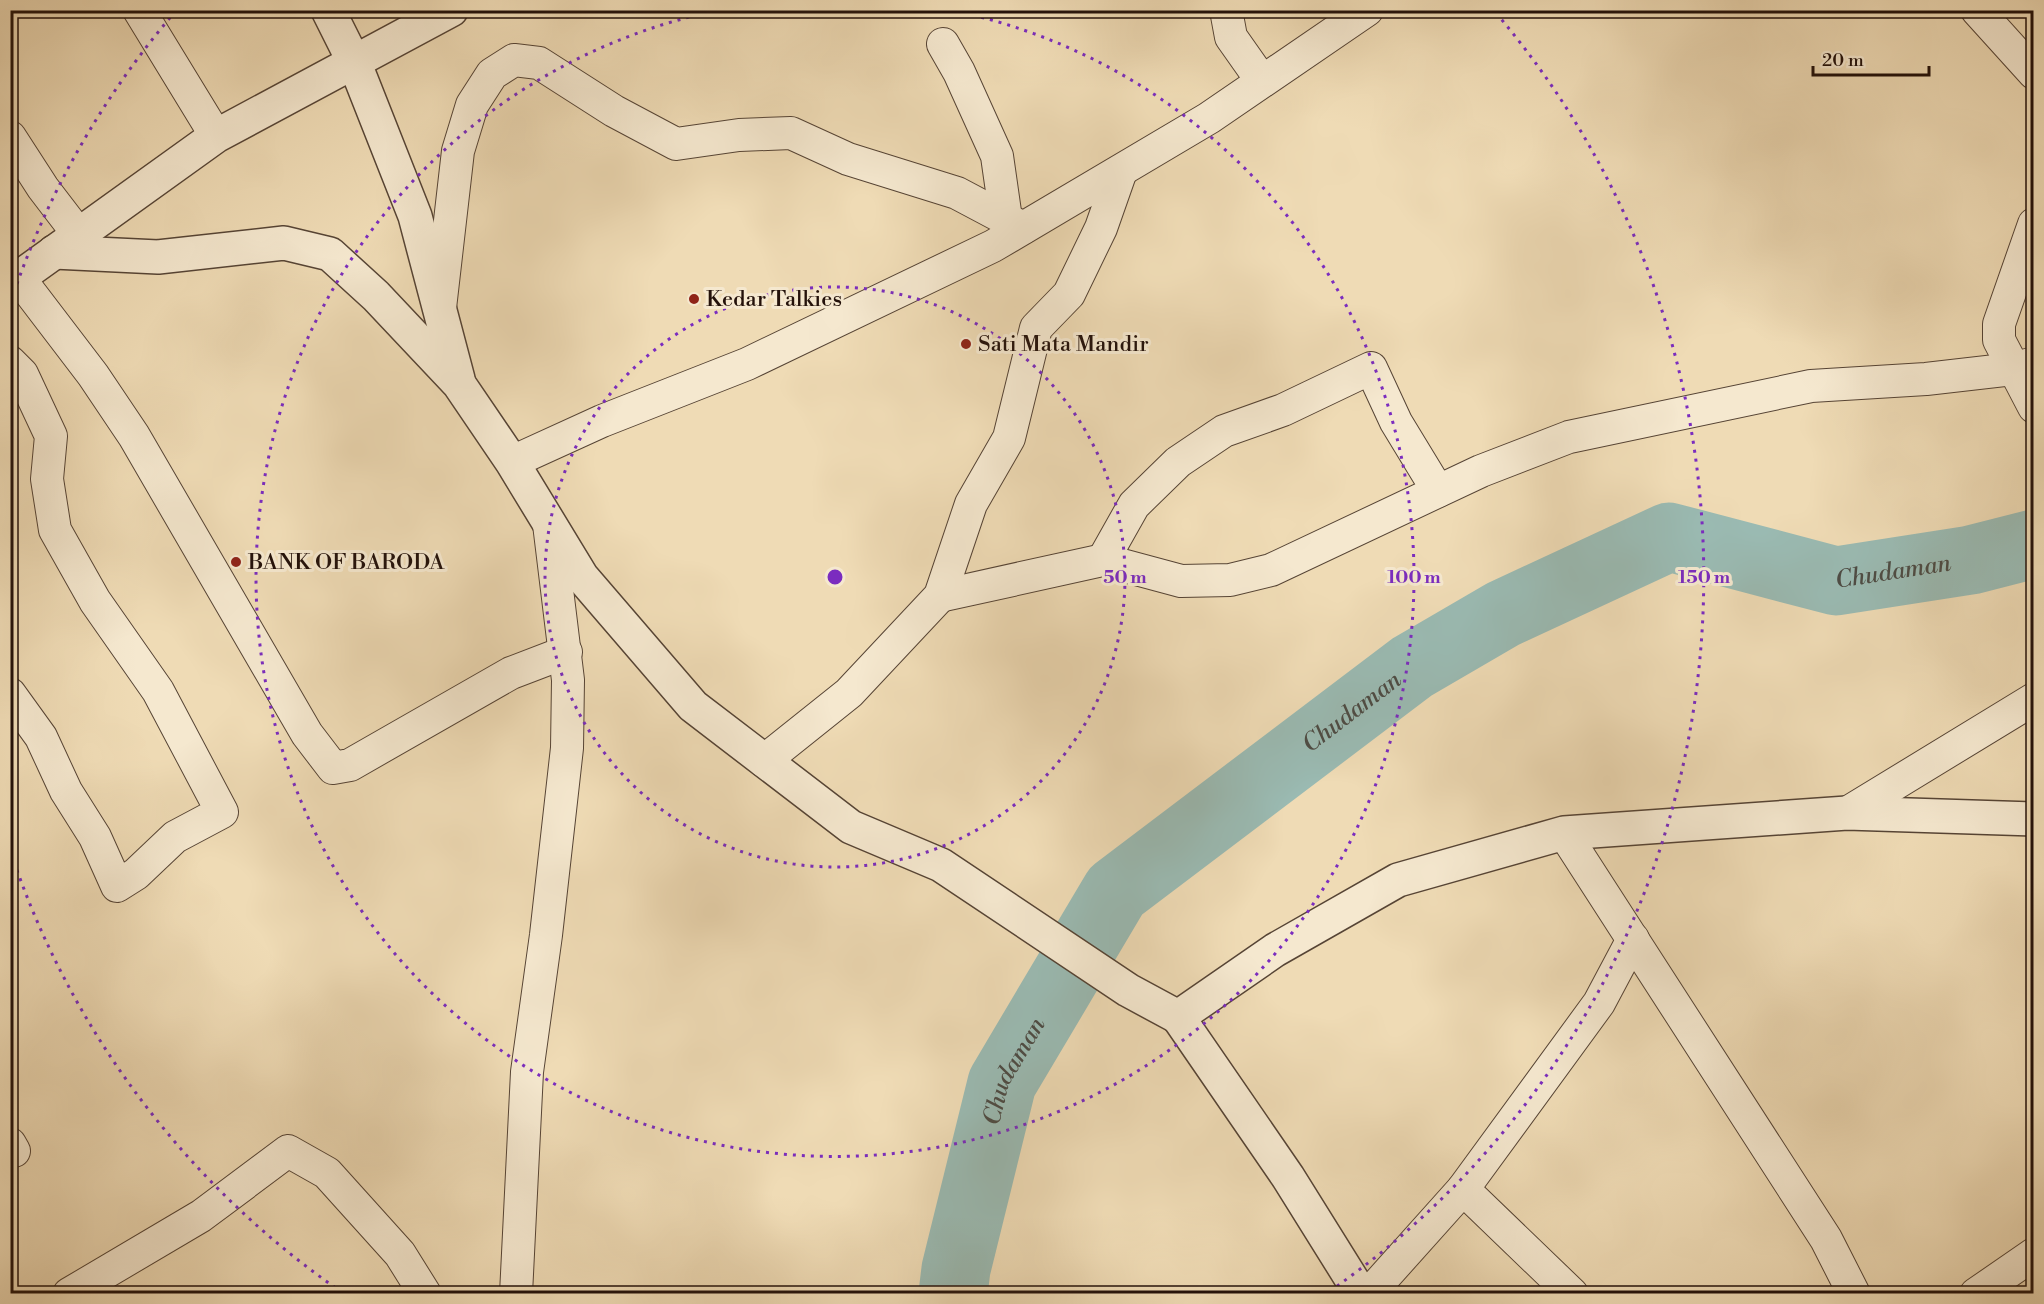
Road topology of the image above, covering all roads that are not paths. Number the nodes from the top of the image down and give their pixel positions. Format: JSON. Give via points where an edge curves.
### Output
{"nodes":[{"id":1,"x":139,"y":10,"type":"edge"},
{"id":2,"x":328,"y":10,"type":"edge"},
{"id":3,"x":452,"y":10,"type":"edge"},
{"id":4,"x":1226,"y":10,"type":"edge"},
{"id":5,"x":1367,"y":10,"type":"edge"},
{"id":6,"x":1977,"y":10,"type":"edge"},
{"id":7,"x":943,"y":44,"type":"dead end"},
{"id":8,"x":355,"y":64,"type":"junction"},
{"id":9,"x":2034,"y":73,"type":"edge"},
{"id":10,"x":1262,"y":81,"type":"junction"},
{"id":11,"x":216,"y":135,"type":"junction"},
{"id":12,"x":10,"y":137,"type":"edge"},
{"id":13,"x":1120,"y":171,"type":"junction"},
{"id":14,"x":1014,"y":224,"type":"junction"},
{"id":15,"x":2034,"y":224,"type":"edge"},
{"id":16,"x":67,"y":244,"type":"junction"},
{"id":17,"x":15,"y":281,"type":"edge"},
{"id":18,"x":440,"y":309,"type":"junction"},
{"id":19,"x":10,"y":362,"type":"edge"},
{"id":20,"x":2027,"y":383,"type":"edge"},
{"id":21,"x":459,"y":384,"type":"junction"},
{"id":22,"x":512,"y":462,"type":"junction"},
{"id":23,"x":1438,"y":491,"type":"junction"},
{"id":24,"x":549,"y":524,"type":"junction"},
{"id":25,"x":1103,"y":560,"type":"junction"},
{"id":26,"x":940,"y":596,"type":"junction"},
{"id":27,"x":566,"y":652,"type":"junction"},
{"id":28,"x":10,"y":694,"type":"edge"},
{"id":29,"x":2034,"y":699,"type":"edge"},
{"id":30,"x":764,"y":761,"type":"junction"},
{"id":31,"x":1847,"y":813,"type":"junction"},
{"id":32,"x":2034,"y":819,"type":"edge"},
{"id":33,"x":1564,"y":833,"type":"junction"},
{"id":34,"x":1633,"y":939,"type":"junction"},
{"id":35,"x":1178,"y":1017,"type":"junction"},
{"id":36,"x":1463,"y":1189,"type":"junction"},
{"id":37,"x":2034,"y":1254,"type":"edge"},
{"id":38,"x":69,"y":1293,"type":"edge"},
{"id":39,"x":425,"y":1293,"type":"edge"},
{"id":40,"x":516,"y":1293,"type":"edge"},
{"id":41,"x":1361,"y":1293,"type":"edge"},
{"id":42,"x":1369,"y":1293,"type":"edge"},
{"id":43,"x":1572,"y":1293,"type":"edge"},
{"id":44,"x":1854,"y":1293,"type":"edge"},
{"id":45,"x":1976,"y":1293,"type":"edge"}],
"edges":[{"from":1,"to":11,"type":"street"},
{"from":2,"to":8,"type":"street"},
{"from":3,"to":8,"type":"street"},
{"from":4,"to":10,"type":"street","via":[[1231,37]]},
{"from":5,"to":10,"type":"street"},
{"from":6,"to":9,"type":"street"},
{"from":7,"to":14,"type":"street","via":[[997,156]]},
{"from":8,"to":11,"type":"street"},
{"from":8,"to":18,"type":"street","via":[[416,216]]},
{"from":10,"to":13,"type":"street"},
{"from":11,"to":16,"type":"street"},
{"from":12,"to":16,"type":"street","via":[[43,188]]},
{"from":13,"to":14,"type":"street"},
{"from":13,"to":26,"type":"street","via":[[1101,228],[1069,294],[1036,328],[1009,438],[971,504]]},
{"from":14,"to":18,"type":"street","via":[[957,193],[848,159],[791,134],[739,135],[676,144],[614,111],[539,63],[514,60],[492,74],[472,105],[458,151]]},
{"from":14,"to":22,"type":"street","via":[[993,246],[747,364],[602,421]]},
{"from":15,"to":20,"type":"street","via":[[1999,324],[1999,340]]},
{"from":16,"to":17,"type":"street"},
{"from":16,"to":21,"type":"street","via":[[158,257],[284,243],[330,254],[376,296]]},
{"from":17,"to":27,"type":"street","via":[[93,375],[134,436],[307,734],[333,768],[351,765],[511,673]]},
{"from":18,"to":21,"type":"street"},
{"from":19,"to":28,"type":"street","via":[[22,374],[51,436],[46,479],[55,530],[95,601],[158,690],[222,812],[175,837],[136,874],[117,886],[41,737]]},
{"from":20,"to":23,"type":"street","via":[[1926,379],[1811,386],[1569,437]]},
{"from":21,"to":22,"type":"street"},
{"from":22,"to":24,"type":"street"},
{"from":23,"to":25,"type":"street","via":[[1271,570],[1230,580],[1181,581]]},
{"from":23,"to":25,"type":"street","via":[[1396,422],[1371,368],[1283,410],[1224,431],[1178,462],[1134,506]]},
{"from":24,"to":27,"type":"street"},
{"from":24,"to":30,"type":"street","via":[[582,577],[693,706]]},
{"from":25,"to":26,"type":"street"},
{"from":26,"to":30,"type":"street","via":[[849,693]]},
{"from":27,"to":40,"type":"street","via":[[567,748],[527,1072]]},
{"from":29,"to":31,"type":"street"},
{"from":30,"to":35,"type":"street","via":[[851,827],[941,865],[1128,990]]},
{"from":31,"to":32,"type":"street"},
{"from":31,"to":33,"type":"street"},
{"from":33,"to":34,"type":"street"},
{"from":33,"to":35,"type":"street","via":[[1398,880],[1275,950]]},
{"from":34,"to":36,"type":"street","via":[[1599,1003]]},
{"from":34,"to":44,"type":"street","via":[[1826,1239]]},
{"from":35,"to":41,"type":"street","via":[[1288,1176]]},
{"from":36,"to":42,"type":"street"},
{"from":36,"to":43,"type":"street"},
{"from":37,"to":45,"type":"street"},
{"from":38,"to":39,"type":"street","via":[[201,1216],[288,1151],[327,1173],[400,1254]]}]}
